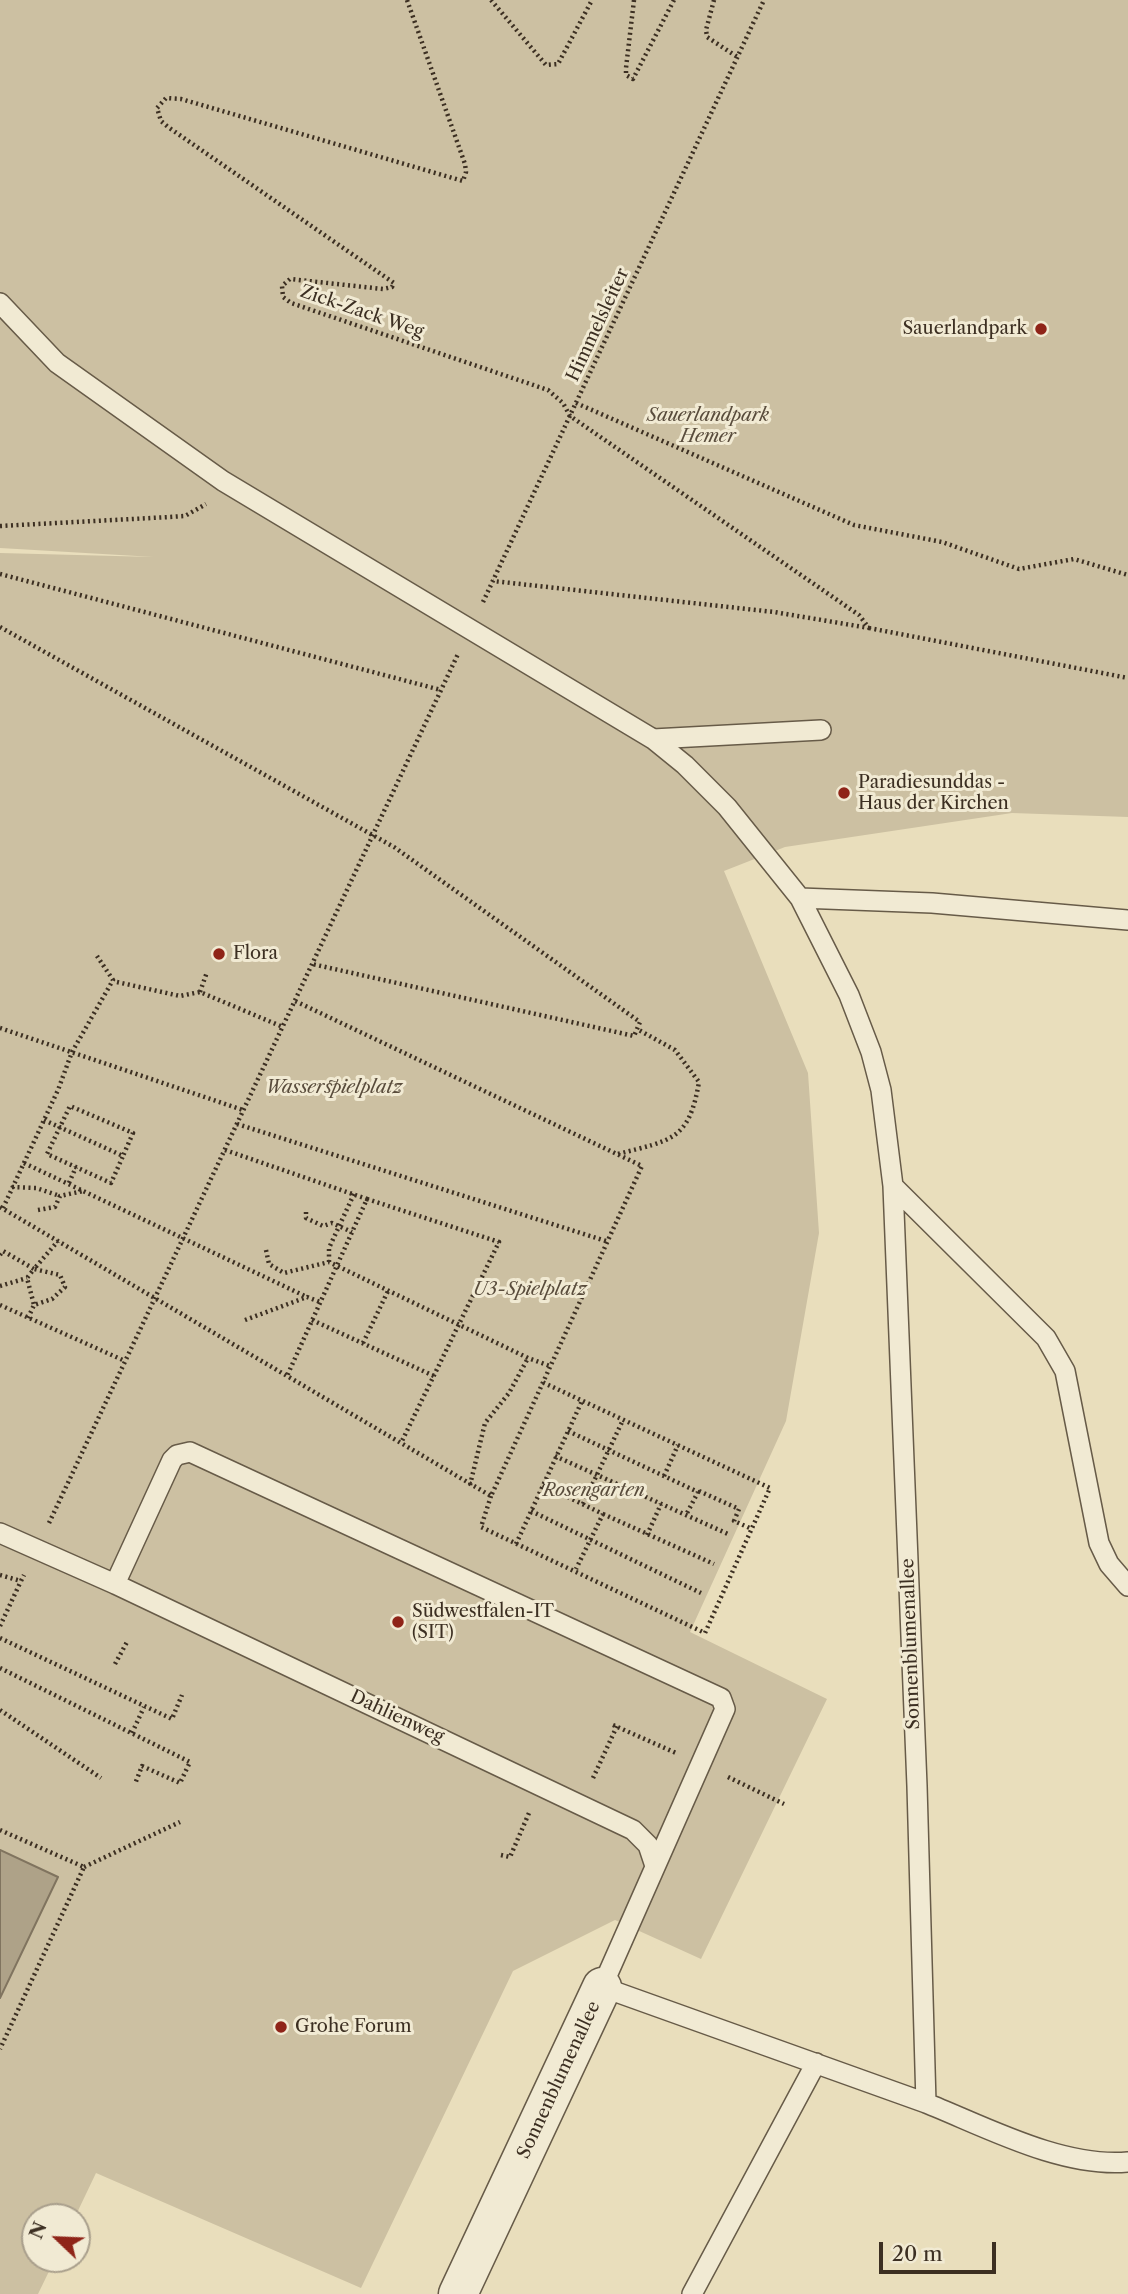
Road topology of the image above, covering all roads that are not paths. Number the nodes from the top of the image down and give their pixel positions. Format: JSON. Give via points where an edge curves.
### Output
{"nodes":[{"id":1,"x":0,"y":303,"type":"edge"},
{"id":2,"x":821,"y":730,"type":"dead end"},
{"id":3,"x":653,"y":739,"type":"junction"},
{"id":4,"x":800,"y":898,"type":"junction"},
{"id":5,"x":1128,"y":920,"type":"edge"},
{"id":6,"x":893,"y":1186,"type":"junction"},
{"id":7,"x":0,"y":1533,"type":"edge"},
{"id":8,"x":115,"y":1584,"type":"junction"},
{"id":9,"x":1128,"y":1586,"type":"edge"},
{"id":10,"x":655,"y":1866,"type":"junction"},
{"id":11,"x":602,"y":1987,"type":"junction"},
{"id":12,"x":816,"y":2063,"type":"junction"},
{"id":13,"x":926,"y":2103,"type":"junction"},
{"id":14,"x":1128,"y":2162,"type":"edge"},
{"id":15,"x":458,"y":2294,"type":"edge"},
{"id":16,"x":692,"y":2294,"type":"edge"}],
"edges":[{"from":1,"to":3,"type":"lane","name":"Sonnenblumenallee","via":[[57,363],[223,481]]},
{"from":2,"to":3,"type":"lane"},
{"from":3,"to":4,"type":"lane","name":"Sonnenblumenallee","via":[[719,799]]},
{"from":4,"to":5,"type":"lane","via":[[932,903]]},
{"from":4,"to":6,"type":"lane","name":"Sonnenblumenallee","via":[[849,995],[871,1052],[881,1090]]},
{"from":6,"to":9,"type":"lane","via":[[1058,1354],[1099,1543]]},
{"from":6,"to":13,"type":"lane","name":"Sonnenblumenallee"},
{"from":7,"to":8,"type":"lane","name":"Dahlienweg"},
{"from":8,"to":10,"type":"lane","name":"Dahlienweg","via":[[634,1830],[648,1845]]},
{"from":8,"to":10,"type":"lane","via":[[172,1460],[190,1452],[721,1698],[725,1709]]},
{"from":10,"to":11,"type":"lane"},
{"from":11,"to":12,"type":"lane","name":"Sonnenblumenallee"},
{"from":11,"to":15,"type":"street","name":"Sonnenblumenallee"},
{"from":12,"to":13,"type":"lane","name":"Sonnenblumenallee"},
{"from":12,"to":16,"type":"lane"},
{"from":13,"to":14,"type":"lane","name":"Sonnenblumenallee","via":[[1054,2153],[1092,2162]]}]}
